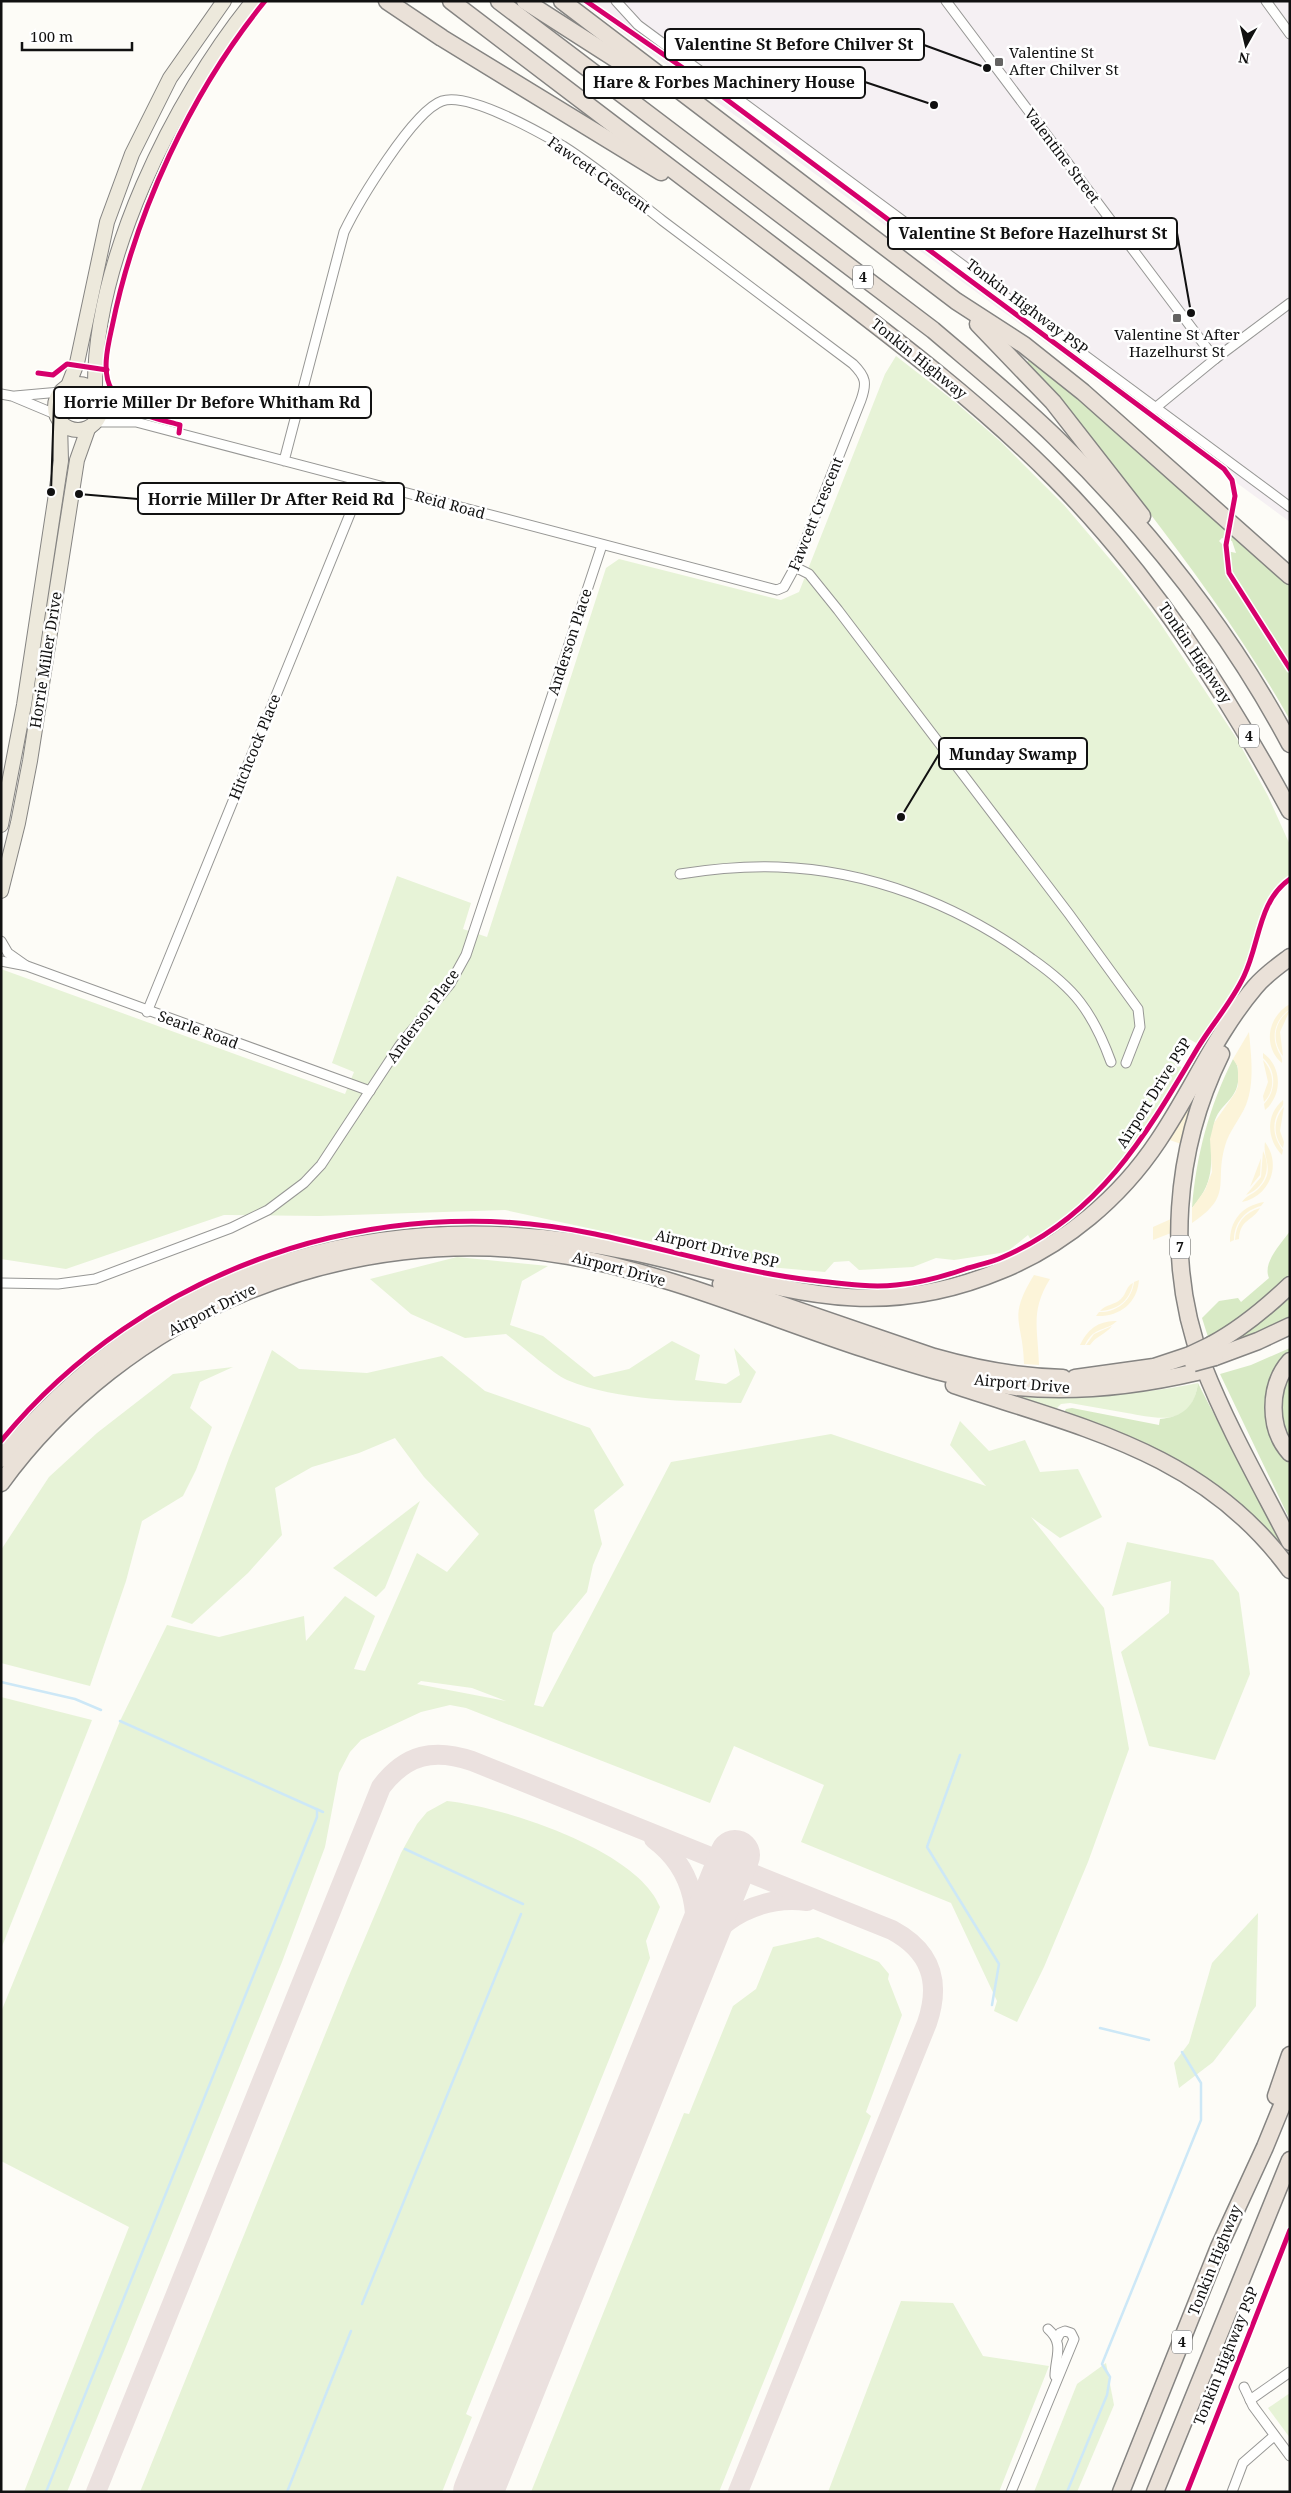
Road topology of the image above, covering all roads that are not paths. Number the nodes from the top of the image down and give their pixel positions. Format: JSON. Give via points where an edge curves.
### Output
{"nodes":[{"id":1,"x":224,"y":1,"type":"edge"},
{"id":2,"x":253,"y":1,"type":"edge"},
{"id":3,"x":387,"y":1,"type":"edge"},
{"id":4,"x":451,"y":1,"type":"edge"},
{"id":5,"x":499,"y":1,"type":"edge"},
{"id":6,"x":525,"y":1,"type":"edge"},
{"id":7,"x":562,"y":1,"type":"edge"},
{"id":8,"x":616,"y":1,"type":"edge"},
{"id":9,"x":946,"y":1,"type":"edge"},
{"id":10,"x":1266,"y":1,"type":"edge"},
{"id":11,"x":1290,"y":34,"type":"edge"},
{"id":12,"x":735,"y":134,"type":"junction"},
{"id":13,"x":725,"y":210,"type":"junction"},
{"id":14,"x":956,"y":301,"type":"junction"},
{"id":15,"x":1290,"y":303,"type":"edge"},
{"id":16,"x":1214,"y":359,"type":"junction"},
{"id":17,"x":64,"y":389,"type":"junction"},
{"id":18,"x":1,"y":394,"type":"edge"},
{"id":19,"x":12,"y":396,"type":"junction"},
{"id":20,"x":98,"y":396,"type":"junction"},
{"id":21,"x":1154,"y":409,"type":"junction"},
{"id":22,"x":58,"y":418,"type":"junction"},
{"id":23,"x":136,"y":422,"type":"junction"},
{"id":24,"x":92,"y":425,"type":"junction"},
{"id":25,"x":284,"y":461,"type":"junction"},
{"id":26,"x":363,"y":482,"type":"junction"},
{"id":27,"x":1290,"y":507,"type":"edge"},
{"id":28,"x":602,"y":545,"type":"junction"},
{"id":29,"x":795,"y":567,"type":"junction"},
{"id":30,"x":1287,"y":573,"type":"edge"},
{"id":31,"x":765,"y":587,"type":"joint"},
{"id":32,"x":1192,"y":591,"type":"junction"},
{"id":33,"x":1290,"y":744,"type":"edge"},
{"id":34,"x":7,"y":767,"type":"edge"},
{"id":35,"x":1290,"y":811,"type":"edge"},
{"id":36,"x":1,"y":825,"type":"edge"},
{"id":37,"x":680,"y":874,"type":"dead end"},
{"id":38,"x":1,"y":890,"type":"edge"},
{"id":39,"x":1,"y":941,"type":"edge"},
{"id":40,"x":1290,"y":958,"type":"edge"},
{"id":41,"x":1,"y":961,"type":"edge"},
{"id":42,"x":28,"y":966,"type":"junction"},
{"id":43,"x":148,"y":1012,"type":"junction"},
{"id":44,"x":1111,"y":1062,"type":"dead end"},
{"id":45,"x":1126,"y":1063,"type":"dead end"},
{"id":46,"x":370,"y":1091,"type":"junction"},
{"id":47,"x":541,"y":1239,"type":"junction"},
{"id":48,"x":1,"y":1279,"type":"edge"},
{"id":49,"x":1,"y":1283,"type":"edge"},
{"id":50,"x":26,"y":1284,"type":"junction"},
{"id":51,"x":1290,"y":1285,"type":"edge"},
{"id":52,"x":1290,"y":1326,"type":"edge"},
{"id":53,"x":1290,"y":1338,"type":"edge"},
{"id":54,"x":850,"y":1344,"type":"junction"},
{"id":55,"x":1215,"y":1356,"type":"junction"},
{"id":56,"x":1290,"y":1361,"type":"edge"},
{"id":57,"x":1193,"y":1363,"type":"junction"},
{"id":58,"x":1290,"y":1453,"type":"edge"},
{"id":59,"x":1,"y":1459,"type":"edge"},
{"id":60,"x":1,"y":1483,"type":"edge"},
{"id":61,"x":1289,"y":1541,"type":"edge"},
{"id":62,"x":1290,"y":1570,"type":"edge"},
{"id":63,"x":1290,"y":2055,"type":"edge"},
{"id":64,"x":1290,"y":2086,"type":"edge"},
{"id":65,"x":1290,"y":2160,"type":"edge"},
{"id":66,"x":1242,"y":2193,"type":"junction"},
{"id":67,"x":1048,"y":2329,"type":"dead end"},
{"id":68,"x":1057,"y":2339,"type":"junction"},
{"id":69,"x":1290,"y":2372,"type":"edge"},
{"id":70,"x":1054,"y":2384,"type":"junction"},
{"id":71,"x":1244,"y":2387,"type":"dead end"},
{"id":72,"x":1250,"y":2400,"type":"junction"},
{"id":73,"x":1274,"y":2436,"type":"junction"},
{"id":74,"x":1290,"y":2456,"type":"edge"},
{"id":75,"x":1012,"y":2492,"type":"edge"},
{"id":76,"x":1121,"y":2492,"type":"edge"},
{"id":77,"x":1155,"y":2492,"type":"edge"},
{"id":78,"x":1232,"y":2492,"type":"edge"}],
"edges":[{"from":1,"to":17,"type":"main road","name":"Horrie Miller Drive","via":[[170,78],[132,154],[107,222],[77,362]]},
{"from":2,"to":20,"type":"main road","name":"Horrie Miller Drive","via":[[212,58],[167,133],[140,192],[108,291],[95,357]]},
{"from":3,"to":13,"type":"highway"},
{"from":4,"to":13,"type":"highway","name":"Tonkin Highway","number":"4"},
{"from":5,"to":32,"type":"highway","name":"Tonkin Highway","number":"4","via":[[933,330],[996,383],[1056,438]]},
{"from":6,"to":12,"type":"highway"},
{"from":7,"to":12,"type":"highway"},
{"from":8,"to":21,"type":"street","via":[[638,25]]},
{"from":9,"to":16,"type":"street","name":"Valentine Street"},
{"from":10,"to":11,"type":"street"},
{"from":12,"to":14,"type":"highway"},
{"from":13,"to":35,"type":"highway","name":"Tonkin Highway","number":"4","via":[[909,350],[982,410],[1055,479],[1163,606],[1231,704]]},
{"from":14,"to":30,"type":"highway","via":[[1024,345],[1083,392]]},
{"from":14,"to":32,"type":"highway","via":[[1072,425],[1150,528]]},
{"from":15,"to":16,"type":"street"},
{"from":16,"to":21,"type":"street"},
{"from":17,"to":19,"type":"street"},
{"from":17,"to":20,"type":"main road","via":[[82,384]]},
{"from":17,"to":22,"type":"main road","name":"Horrie Miller Drive","via":[[55,402]]},
{"from":18,"to":19,"type":"street"},
{"from":19,"to":22,"type":"street"},
{"from":20,"to":23,"type":"street","name":"Reid Road"},
{"from":20,"to":24,"type":"main road","name":"Horrie Miller Drive","via":[[102,409]]},
{"from":21,"to":27,"type":"street"},
{"from":22,"to":24,"type":"main road","via":[[73,430]]},
{"from":22,"to":34,"type":"main road","name":"Horrie Miller Drive","via":[[61,462]]},
{"from":23,"to":24,"type":"street","name":"Reid Road"},
{"from":23,"to":25,"type":"street","name":"Reid Road"},
{"from":24,"to":38,"type":"main road","name":"Horrie Miller Drive","via":[[77,460],[30,761]]},
{"from":25,"to":26,"type":"street","name":"Reid Road"},
{"from":25,"to":29,"type":"street","name":"Fawcett Crescent","via":[[339,248],[352,216],[410,126],[426,109],[442,101],[464,100],[482,105],[570,151],[853,364],[864,376],[862,400]]},
{"from":26,"to":28,"type":"street","name":"Reid Road"},
{"from":26,"to":43,"type":"street","name":"Hitchcock Place"},
{"from":28,"to":31,"type":"street","name":"Reid Road"},
{"from":28,"to":46,"type":"street","name":"Anderson Place","via":[[466,955],[450,984],[400,1046]]},
{"from":29,"to":31,"type":"street","name":"Fawcett Crescent","via":[[784,587],[777,590]]},
{"from":29,"to":45,"type":"street","via":[[810,574],[838,610],[1138,1009],[1140,1027]]},
{"from":32,"to":33,"type":"highway","name":"Tonkin Highway","number":"4","via":[[1238,656]]},
{"from":34,"to":36,"type":"main road","name":"Horrie Miller Drive"},
{"from":37,"to":44,"type":"street","via":[[741,868],[808,870],[888,886],[950,909],[1019,950],[1070,991],[1092,1018]]},
{"from":39,"to":42,"type":"street","name":"Searle Road","via":[[8,953]]},
{"from":40,"to":47,"type":"highway","via":[[1255,987],[1157,1143],[1124,1185],[1066,1235],[1025,1260],[989,1275],[957,1286],[907,1296],[826,1296],[777,1288],[642,1254]]},
{"from":40,"to":61,"type":"highway","number":"7","via":[[1247,1011],[1211,1076],[1186,1157],[1179,1234],[1186,1299],[1203,1363]]},
{"from":41,"to":42,"type":"street","name":"Searle Road"},
{"from":42,"to":43,"type":"street","name":"Searle Road"},
{"from":43,"to":46,"type":"street","name":"Searle Road"},
{"from":46,"to":50,"type":"street","name":"Anderson Place","via":[[321,1165],[296,1190],[268,1210],[231,1228],[113,1274],[75,1283]]},
{"from":47,"to":57,"type":"highway","via":[[658,1265],[970,1367],[1022,1375],[1117,1378]]},
{"from":47,"to":59,"type":"highway","name":"Airport Drive","via":[[450,1234],[384,1239],[319,1252],[244,1277],[181,1307],[102,1359],[44,1410]]},
{"from":48,"to":50,"type":"street","name":"Anderson Place"},
{"from":49,"to":50,"type":"street","name":"Anderson Place"},
{"from":51,"to":55,"type":"highway","via":[[1230,1335]]},
{"from":52,"to":55,"type":"highway"},
{"from":53,"to":55,"type":"highway","name":"Airport Drive"},
{"from":54,"to":57,"type":"highway","name":"Airport Drive","via":[[946,1374],[1016,1386],[1069,1389],[1112,1387]]},
{"from":54,"to":60,"type":"highway","name":"Airport Drive","via":[[650,1276],[568,1256],[516,1249],[471,1248],[421,1249],[362,1257],[253,1289],[205,1311],[153,1341],[111,1370],[59,1416]]},
{"from":54,"to":62,"type":"highway","via":[[907,1369],[1134,1447],[1171,1464],[1241,1514]]},
{"from":55,"to":57,"type":"highway","name":"Airport Drive"},
{"from":55,"to":57,"type":"highway","bridge":true},
{"from":56,"to":58,"type":"highway","via":[[1277,1381],[1273,1410],[1279,1437]]},
{"from":63,"to":66,"type":"highway"},
{"from":64,"to":66,"type":"highway","name":"Tonkin Highway","number":"4"},
{"from":65,"to":77,"type":"highway","name":"Tonkin Highway","number":"4"},
{"from":66,"to":76,"type":"highway","name":"Tonkin Highway","number":"4"},
{"from":67,"to":68,"type":"street"},
{"from":68,"to":70,"type":"street","via":[[1059,2356]]},
{"from":68,"to":70,"type":"street","via":[[1065,2331],[1074,2339]]},
{"from":69,"to":72,"type":"street"},
{"from":70,"to":75,"type":"street"},
{"from":71,"to":72,"type":"street"},
{"from":72,"to":73,"type":"street"},
{"from":73,"to":74,"type":"street"},
{"from":73,"to":78,"type":"street","via":[[1243,2463]]}]}
